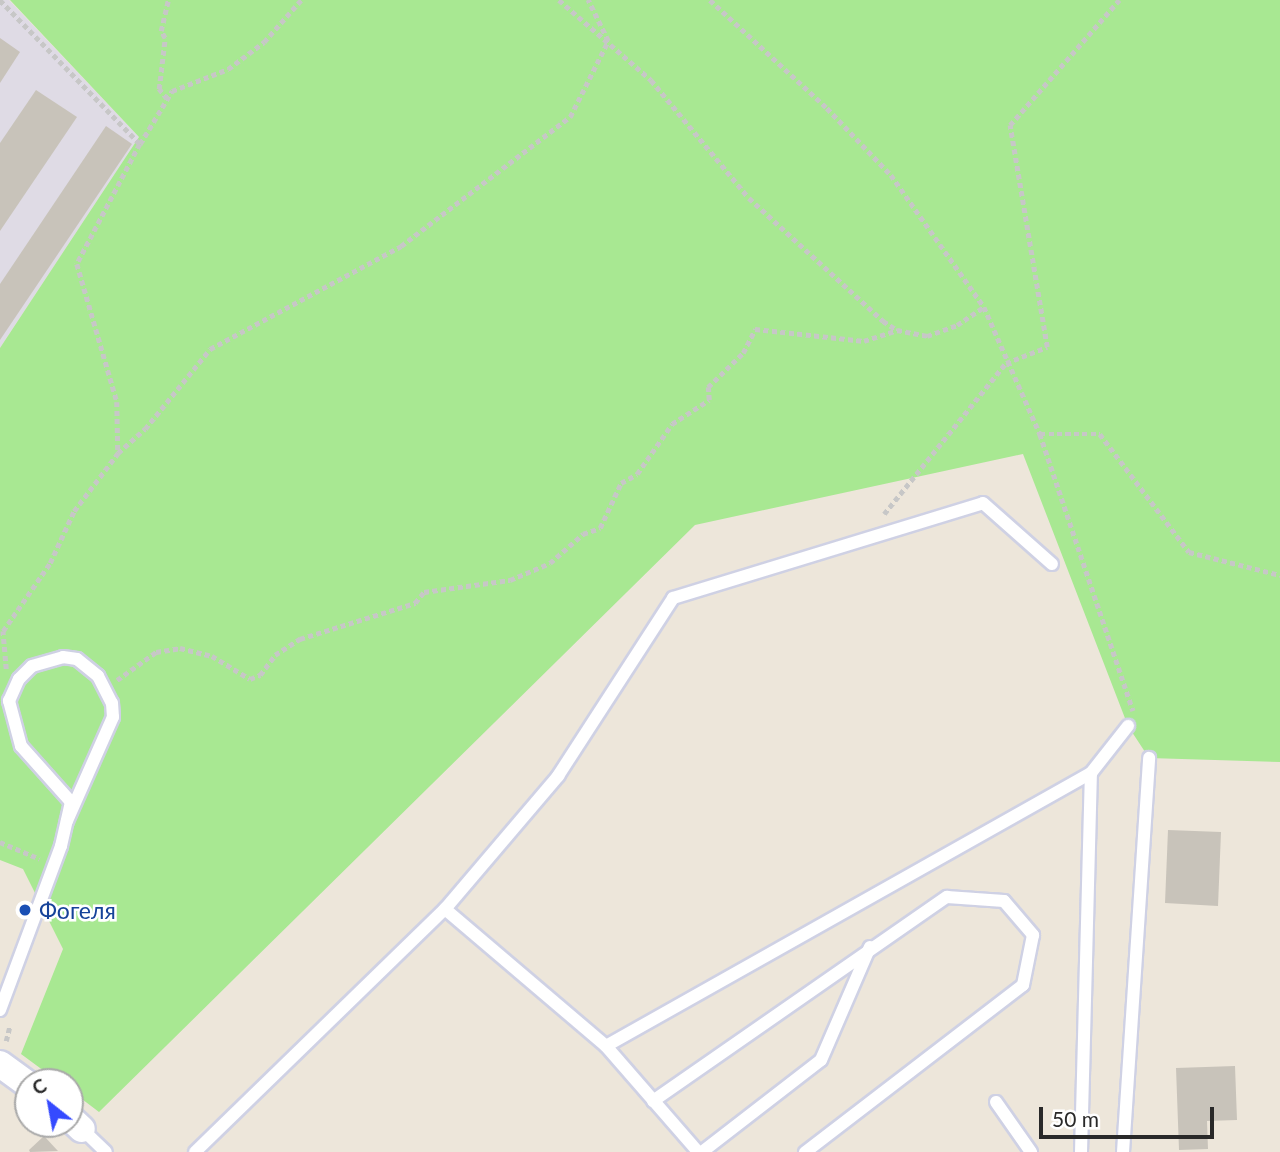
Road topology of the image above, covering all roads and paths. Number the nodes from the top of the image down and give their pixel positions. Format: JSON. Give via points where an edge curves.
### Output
{"nodes":[{"id":1,"x":0,"y":0,"type":"edge"},
{"id":2,"x":168,"y":0,"type":"edge"},
{"id":3,"x":301,"y":0,"type":"edge"},
{"id":4,"x":559,"y":0,"type":"edge"},
{"id":5,"x":588,"y":0,"type":"edge"},
{"id":6,"x":710,"y":0,"type":"edge"},
{"id":7,"x":1119,"y":0,"type":"edge"},
{"id":8,"x":608,"y":41,"type":"junction"},
{"id":9,"x":167,"y":99,"type":"junction"},
{"id":10,"x":140,"y":144,"type":"junction"},
{"id":11,"x":984,"y":307,"type":"junction"},
{"id":12,"x":897,"y":330,"type":"junction"},
{"id":13,"x":1006,"y":363,"type":"junction"},
{"id":14,"x":1040,"y":434,"type":"junction"},
{"id":15,"x":118,"y":453,"type":"junction"},
{"id":16,"x":861,"y":543,"type":"junction"},
{"id":17,"x":1052,"y":564,"type":"dead end"},
{"id":18,"x":1280,"y":575,"type":"edge"},
{"id":19,"x":106,"y":670,"type":"dead end"},
{"id":20,"x":16,"y":671,"type":"dead end"},
{"id":21,"x":116,"y":681,"type":"junction"},
{"id":22,"x":120,"y":691,"type":"dead end"},
{"id":23,"x":1132,"y":722,"type":"joint"},
{"id":24,"x":1149,"y":758,"type":"dead end"},
{"id":25,"x":1091,"y":773,"type":"junction"},
{"id":26,"x":67,"y":821,"type":"junction"},
{"id":27,"x":0,"y":842,"type":"edge"},
{"id":28,"x":44,"y":861,"type":"dead end"},
{"id":29,"x":445,"y":909,"type":"junction"},
{"id":30,"x":870,"y":947,"type":"junction"},
{"id":31,"x":0,"y":1010,"type":"edge"},
{"id":32,"x":606,"y":1046,"type":"junction"},
{"id":33,"x":653,"y":1101,"type":"junction"},
{"id":34,"x":996,"y":1102,"type":"dead end"},
{"id":35,"x":84,"y":1131,"type":"edge"},
{"id":36,"x":107,"y":1152,"type":"edge"},
{"id":37,"x":195,"y":1152,"type":"edge"},
{"id":38,"x":700,"y":1152,"type":"edge"},
{"id":39,"x":805,"y":1152,"type":"edge"},
{"id":40,"x":1031,"y":1152,"type":"edge"},
{"id":41,"x":1081,"y":1152,"type":"edge"},
{"id":42,"x":1123,"y":1152,"type":"edge"}],
"edges":[{"from":1,"to":10,"type":"path"},
{"from":2,"to":9,"type":"path","via":[[161,31],[165,38],[159,89]]},
{"from":3,"to":9,"type":"path","via":[[253,51],[219,75],[178,86]]},
{"from":4,"to":8,"type":"path"},
{"from":5,"to":8,"type":"path"},
{"from":6,"to":11,"type":"path","via":[[827,108],[891,175]]},
{"from":7,"to":13,"type":"path","via":[[1010,125],[1047,347]]},
{"from":8,"to":12,"type":"path","via":[[651,80],[748,198]]},
{"from":8,"to":15,"type":"path","via":[[570,117],[401,246],[210,349],[145,429]]},
{"from":9,"to":10,"type":"path"},
{"from":10,"to":15,"type":"path","via":[[77,264],[117,402]]},
{"from":11,"to":12,"type":"path","via":[[957,325],[926,336]]},
{"from":11,"to":13,"type":"path"},
{"from":12,"to":21,"type":"path","via":[[864,341],[755,329],[743,354],[708,387],[709,400],[672,424],[636,474],[621,483],[600,528],[583,534],[550,563],[510,580],[424,592],[415,603],[300,639],[250,679],[212,656],[180,648],[156,652]]},
{"from":13,"to":14,"type":"path"},
{"from":13,"to":16,"type":"path"},
{"from":14,"to":18,"type":"path","via":[[1100,434],[1189,552]]},
{"from":14,"to":23,"type":"path"},
{"from":15,"to":20,"type":"path","via":[[74,512],[50,563],[3,631],[7,679]]},
{"from":16,"to":17,"type":"lane","via":[[982,503]]},
{"from":16,"to":29,"type":"lane","via":[[673,597],[558,776]]},
{"from":19,"to":21,"type":"path"},
{"from":21,"to":22,"type":"path"},
{"from":23,"to":25,"type":"lane"},
{"from":24,"to":42,"type":"lane"},
{"from":25,"to":32,"type":"lane"},
{"from":25,"to":41,"type":"lane"},
{"from":26,"to":26,"type":"lane","via":[[113,717],[112,703],[98,676],[77,659],[63,657],[32,666],[19,678],[9,701],[21,746],[71,802]]},
{"from":26,"to":31,"type":"lane"},
{"from":27,"to":28,"type":"path"},
{"from":29,"to":32,"type":"lane"},
{"from":29,"to":37,"type":"lane"},
{"from":30,"to":33,"type":"lane"},
{"from":30,"to":38,"type":"lane","via":[[821,1060]]},
{"from":30,"to":39,"type":"lane","via":[[947,897],[1004,901],[1033,935],[1023,985]]},
{"from":32,"to":33,"type":"lane"},
{"from":33,"to":38,"type":"lane"},
{"from":34,"to":40,"type":"lane"},
{"from":35,"to":36,"type":"lane"}]}
